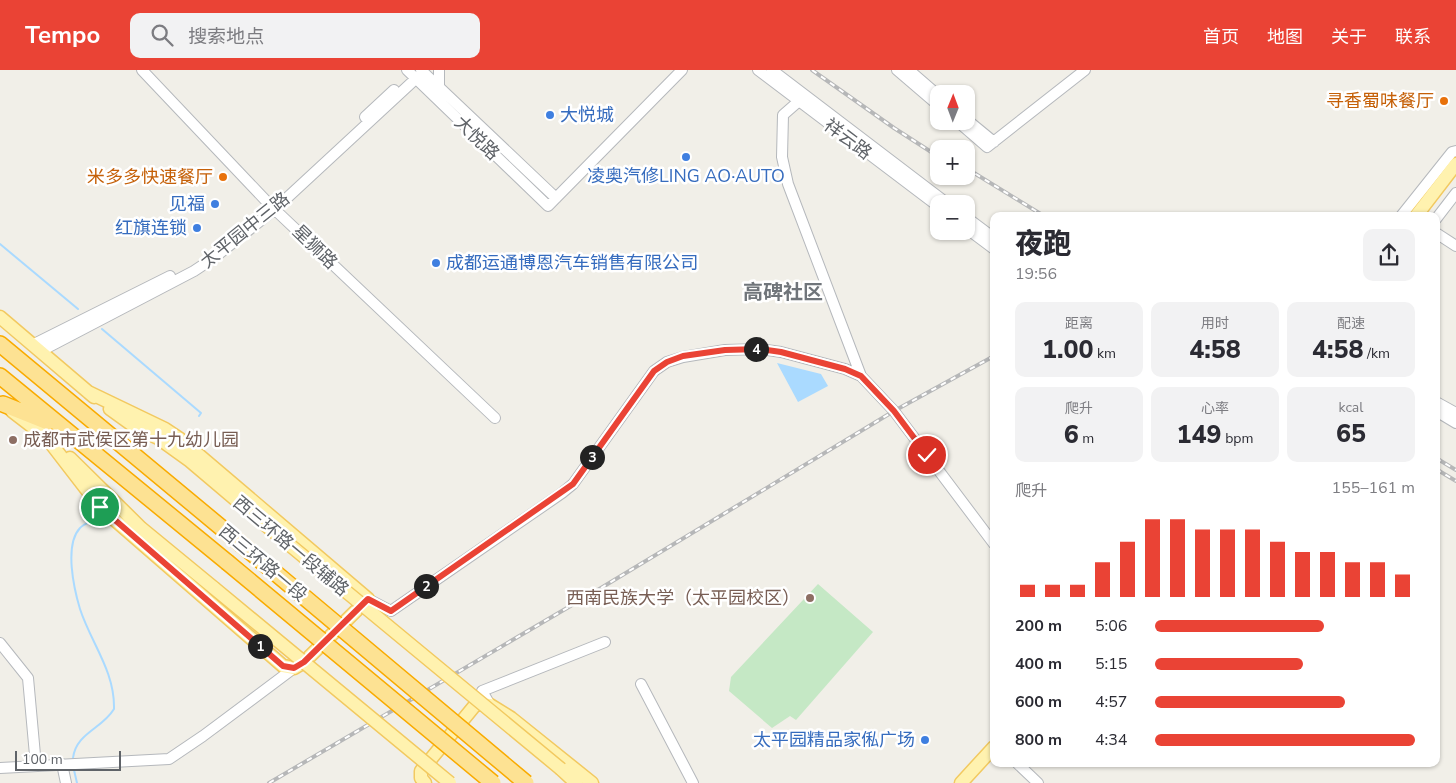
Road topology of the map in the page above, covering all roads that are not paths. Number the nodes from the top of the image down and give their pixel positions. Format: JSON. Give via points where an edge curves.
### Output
{"nodes":[{"id":1,"x":142,"y":70,"type":"edge"},
{"id":2,"x":439,"y":70,"type":"edge"},
{"id":3,"x":682,"y":70,"type":"edge"},
{"id":4,"x":758,"y":70,"type":"edge"},
{"id":5,"x":772,"y":70,"type":"edge"},
{"id":6,"x":896,"y":70,"type":"edge"},
{"id":7,"x":908,"y":70,"type":"edge"},
{"id":8,"x":1085,"y":70,"type":"edge"},
{"id":9,"x":415,"y":72,"type":"edge"},
{"id":10,"x":439,"y":88,"type":"junction"},
{"id":11,"x":930,"y":88,"type":"edge"},
{"id":12,"x":930,"y":98,"type":"edge"},
{"id":13,"x":799,"y":101,"type":"junction"},
{"id":14,"x":975,"y":129,"type":"edge"},
{"id":15,"x":969,"y":130,"type":"edge"},
{"id":16,"x":990,"y":145,"type":"junction"},
{"id":17,"x":1456,"y":151,"type":"edge"},
{"id":18,"x":1456,"y":164,"type":"edge"},
{"id":19,"x":1453,"y":177,"type":"edge"},
{"id":20,"x":1456,"y":193,"type":"edge"},
{"id":21,"x":936,"y":195,"type":"edge"},
{"id":22,"x":556,"y":198,"type":"junction"},
{"id":23,"x":930,"y":200,"type":"edge"},
{"id":24,"x":272,"y":207,"type":"junction"},
{"id":25,"x":1404,"y":212,"type":"edge"},
{"id":26,"x":1420,"y":212,"type":"edge"},
{"id":27,"x":1429,"y":212,"type":"edge"},
{"id":28,"x":1440,"y":214,"type":"edge"},
{"id":29,"x":975,"y":224,"type":"edge"},
{"id":30,"x":975,"y":235,"type":"edge"},
{"id":31,"x":990,"y":235,"type":"edge"},
{"id":32,"x":1440,"y":236,"type":"edge"},
{"id":33,"x":990,"y":246,"type":"edge"},
{"id":34,"x":1456,"y":246,"type":"edge"},
{"id":35,"x":0,"y":317,"type":"edge"},
{"id":36,"x":0,"y":344,"type":"edge"},
{"id":37,"x":38,"y":348,"type":"junction"},
{"id":38,"x":0,"y":376,"type":"edge"},
{"id":39,"x":861,"y":376,"type":"junction"},
{"id":40,"x":88,"y":392,"type":"junction"},
{"id":41,"x":2,"y":403,"type":"edge"},
{"id":42,"x":1440,"y":404,"type":"edge"},
{"id":43,"x":1440,"y":413,"type":"edge"},
{"id":44,"x":1456,"y":413,"type":"edge"},
{"id":45,"x":494,"y":418,"type":"dead end"},
{"id":46,"x":1456,"y":423,"type":"edge"},
{"id":47,"x":63,"y":428,"type":"junction"},
{"id":48,"x":46,"y":437,"type":"junction"},
{"id":49,"x":990,"y":539,"type":"edge"},
{"id":50,"x":368,"y":599,"type":"junction"},
{"id":51,"x":605,"y":642,"type":"dead end"},
{"id":52,"x":0,"y":643,"type":"edge"},
{"id":53,"x":294,"y":668,"type":"junction"},
{"id":54,"x":642,"y":684,"type":"dead end"},
{"id":55,"x":490,"y":705,"type":"junction"},
{"id":56,"x":990,"y":751,"type":"edge"},
{"id":57,"x":990,"y":763,"type":"edge"},
{"id":58,"x":62,"y":764,"type":"junction"},
{"id":59,"x":36,"y":766,"type":"junction"},
{"id":60,"x":1021,"y":767,"type":"edge"},
{"id":61,"x":0,"y":768,"type":"edge"},
{"id":62,"x":66,"y":783,"type":"edge"},
{"id":63,"x":425,"y":783,"type":"edge"},
{"id":64,"x":450,"y":783,"type":"edge"},
{"id":65,"x":493,"y":783,"type":"edge"},
{"id":66,"x":526,"y":783,"type":"edge"},
{"id":67,"x":576,"y":783,"type":"edge"},
{"id":68,"x":592,"y":783,"type":"edge"},
{"id":69,"x":694,"y":783,"type":"edge"},
{"id":70,"x":960,"y":783,"type":"edge"},
{"id":71,"x":972,"y":783,"type":"edge"},
{"id":72,"x":1038,"y":783,"type":"edge"}],
"edges":[{"from":1,"to":24,"type":"street","name":"星狮路"},
{"from":2,"to":10,"type":"street"},
{"from":3,"to":22,"type":"street"},
{"from":4,"to":13,"type":"street","name":"祥云路"},
{"from":5,"to":21,"type":"street","name":"祥云路"},
{"from":6,"to":12,"type":"street"},
{"from":7,"to":11,"type":"street"},
{"from":8,"to":16,"type":"street"},
{"from":9,"to":10,"type":"street"},
{"from":9,"to":22,"type":"street","name":"大悦路","via":[[548,206]]},
{"from":9,"to":24,"type":"street","name":"太平园中三路"},
{"from":10,"to":22,"type":"street"},
{"from":13,"to":23,"type":"street","name":"祥云路"},
{"from":13,"to":39,"type":"street","via":[[783,116],[782,157],[788,184]]},
{"from":14,"to":16,"type":"street"},
{"from":15,"to":16,"type":"street"},
{"from":17,"to":25,"type":"street"},
{"from":18,"to":19,"type":"main road"},
{"from":19,"to":26,"type":"main road"},
{"from":19,"to":27,"type":"main road"},
{"from":20,"to":28,"type":"street"},
{"from":24,"to":37,"type":"street","name":"太平园中三路","via":[[194,271]]},
{"from":24,"to":45,"type":"street","name":"星狮路"},
{"from":29,"to":31,"type":"street"},
{"from":30,"to":33,"type":"street"},
{"from":32,"to":34,"type":"street"},
{"from":35,"to":37,"type":"main road","name":"西三环路一段辅路"},
{"from":36,"to":66,"type":"highway","name":"西三环路一段","bridge":true},
{"from":37,"to":40,"type":"main road","name":"西三环路一段辅路"},
{"from":38,"to":47,"type":"highway","name":"西三环路一段"},
{"from":39,"to":49,"type":"street","via":[[894,411]]},
{"from":39,"to":50,"type":"street","via":[[845,369],[760,349],[725,350],[683,356],[667,362],[654,371],[573,484],[391,611]]},
{"from":40,"to":50,"type":"main road","via":[[180,439]]},
{"from":40,"to":67,"type":"main road","name":"西三环路一段辅路","bridge":true,"via":[[118,416],[158,438],[190,461]]},
{"from":41,"to":47,"type":"highway"},
{"from":41,"to":48,"type":"main road"},
{"from":42,"to":44,"type":"street"},
{"from":43,"to":46,"type":"street"},
{"from":47,"to":65,"type":"highway","name":"西三环路一段","bridge":true},
{"from":48,"to":53,"type":"main road","via":[[100,507],[283,666]]},
{"from":48,"to":64,"type":"main road","bridge":true,"via":[[141,528]]},
{"from":50,"to":53,"type":"main road"},
{"from":51,"to":55,"type":"street","via":[[482,691]]},
{"from":52,"to":59,"type":"street","via":[[28,678]]},
{"from":53,"to":58,"type":"street","via":[[169,759]]},
{"from":54,"to":69,"type":"street"},
{"from":55,"to":63,"type":"main road","via":[[476,704],[470,711],[421,771]]},
{"from":55,"to":68,"type":"main road"},
{"from":56,"to":70,"type":"main road"},
{"from":57,"to":71,"type":"main road"},
{"from":58,"to":59,"type":"street"},
{"from":58,"to":62,"type":"street"},
{"from":59,"to":61,"type":"street"},
{"from":60,"to":72,"type":"street"}]}
